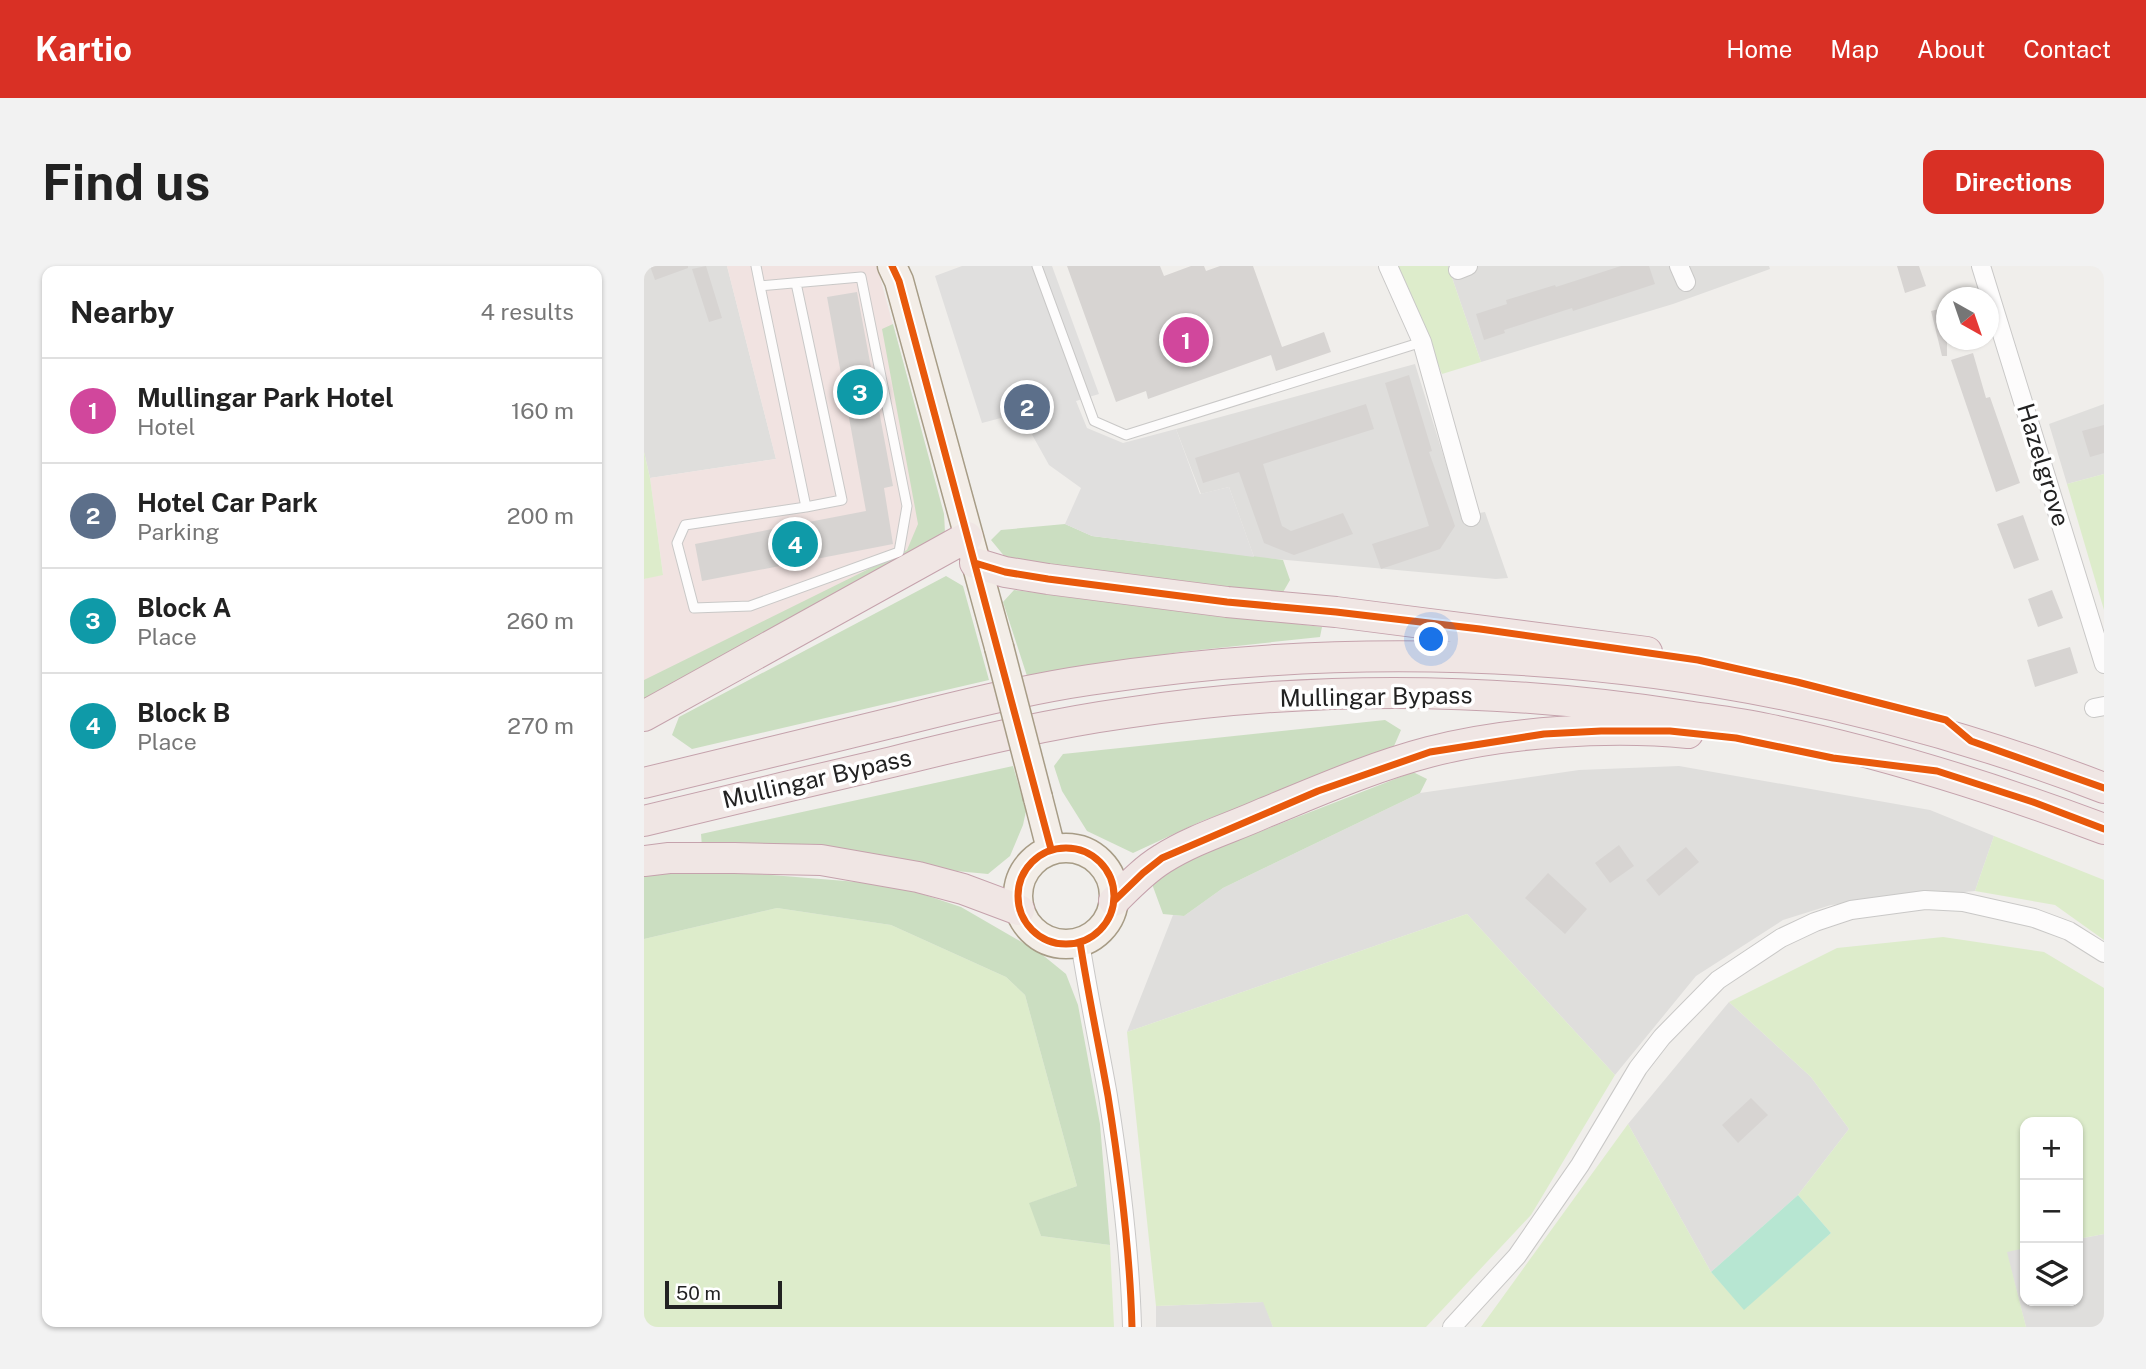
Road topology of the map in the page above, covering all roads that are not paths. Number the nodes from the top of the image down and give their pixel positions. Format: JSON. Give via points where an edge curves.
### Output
{"nodes":[{"id":1,"x":756,"y":266,"type":"edge"},
{"id":2,"x":1037,"y":266,"type":"edge"},
{"id":3,"x":1388,"y":266,"type":"edge"},
{"id":4,"x":1981,"y":266,"type":"edge"},
{"id":5,"x":897,"y":271,"type":"edge"},
{"id":6,"x":796,"y":283,"type":"junction"},
{"id":7,"x":760,"y":286,"type":"junction"},
{"id":8,"x":1422,"y":342,"type":"junction"},
{"id":9,"x":806,"y":507,"type":"junction"},
{"id":10,"x":1471,"y":517,"type":"dead end"},
{"id":11,"x":971,"y":550,"type":"junction"},
{"id":12,"x":2104,"y":664,"type":"edge"},
{"id":13,"x":644,"y":716,"type":"edge"},
{"id":14,"x":1971,"y":741,"type":"junction"},
{"id":15,"x":1937,"y":771,"type":"junction"},
{"id":16,"x":644,"y":783,"type":"edge"},
{"id":17,"x":2104,"y":788,"type":"edge"},
{"id":18,"x":644,"y":821,"type":"edge"},
{"id":19,"x":2104,"y":829,"type":"edge"},
{"id":20,"x":1051,"y":849,"type":"junction"},
{"id":21,"x":644,"y":861,"type":"edge"},
{"id":22,"x":1114,"y":901,"type":"junction"},
{"id":23,"x":1019,"y":911,"type":"junction"},
{"id":24,"x":1080,"y":942,"type":"junction"},
{"id":25,"x":2104,"y":953,"type":"edge"},
{"id":26,"x":1132,"y":1327,"type":"edge"},
{"id":27,"x":1452,"y":1327,"type":"edge"}],
"edges":[{"from":1,"to":7,"type":"lane"},
{"from":2,"to":8,"type":"lane","via":[[1094,421],[1126,435]]},
{"from":3,"to":8,"type":"street"},
{"from":4,"to":12,"type":"street","name":"Hazelgrove"},
{"from":5,"to":11,"type":"main road"},
{"from":6,"to":7,"type":"lane"},
{"from":6,"to":9,"type":"lane","via":[[842,500]]},
{"from":6,"to":9,"type":"lane","via":[[861,277],[907,506],[899,552],[750,606],[694,608],[677,543],[685,525]]},
{"from":7,"to":9,"type":"lane"},
{"from":8,"to":10,"type":"street"},
{"from":11,"to":13,"type":"highway"},
{"from":11,"to":14,"type":"highway","via":[[1005,572],[1048,579],[1480,629],[1698,660],[1945,720]]},
{"from":11,"to":20,"type":"main road","bridge":true},
{"from":14,"to":16,"type":"highway","name":"Mullingar Bypass","via":[[1748,686],[1631,669],[1434,656],[1301,657],[1086,680]]},
{"from":14,"to":17,"type":"highway","name":"Mullingar Bypass"},
{"from":15,"to":18,"type":"highway","name":"Mullingar Bypass","via":[[1765,728],[1633,708],[1510,696],[1279,697],[1126,713],[994,738]]},
{"from":15,"to":19,"type":"highway","name":"Mullingar Bypass"},
{"from":15,"to":22,"type":"highway","via":[[1670,731],[1493,740],[1430,752],[1318,790],[1162,858]]},
{"from":20,"to":22,"type":"main road","via":[[1083,850],[1097,858],[1113,885]]},
{"from":20,"to":23,"type":"main road","via":[[1026,866],[1017,895]]},
{"from":21,"to":23,"type":"highway","via":[[821,860],[929,880]]},
{"from":22,"to":24,"type":"main road","via":[[1103,928]]},
{"from":23,"to":24,"type":"main road","via":[[1035,934],[1048,942]]},
{"from":24,"to":26,"type":"street","via":[[1120,1179]]},
{"from":25,"to":27,"type":"street","via":[[2069,931],[2034,918],[1963,902],[1925,900],[1851,910],[1781,938],[1718,980],[1662,1037],[1517,1256]]}]}
